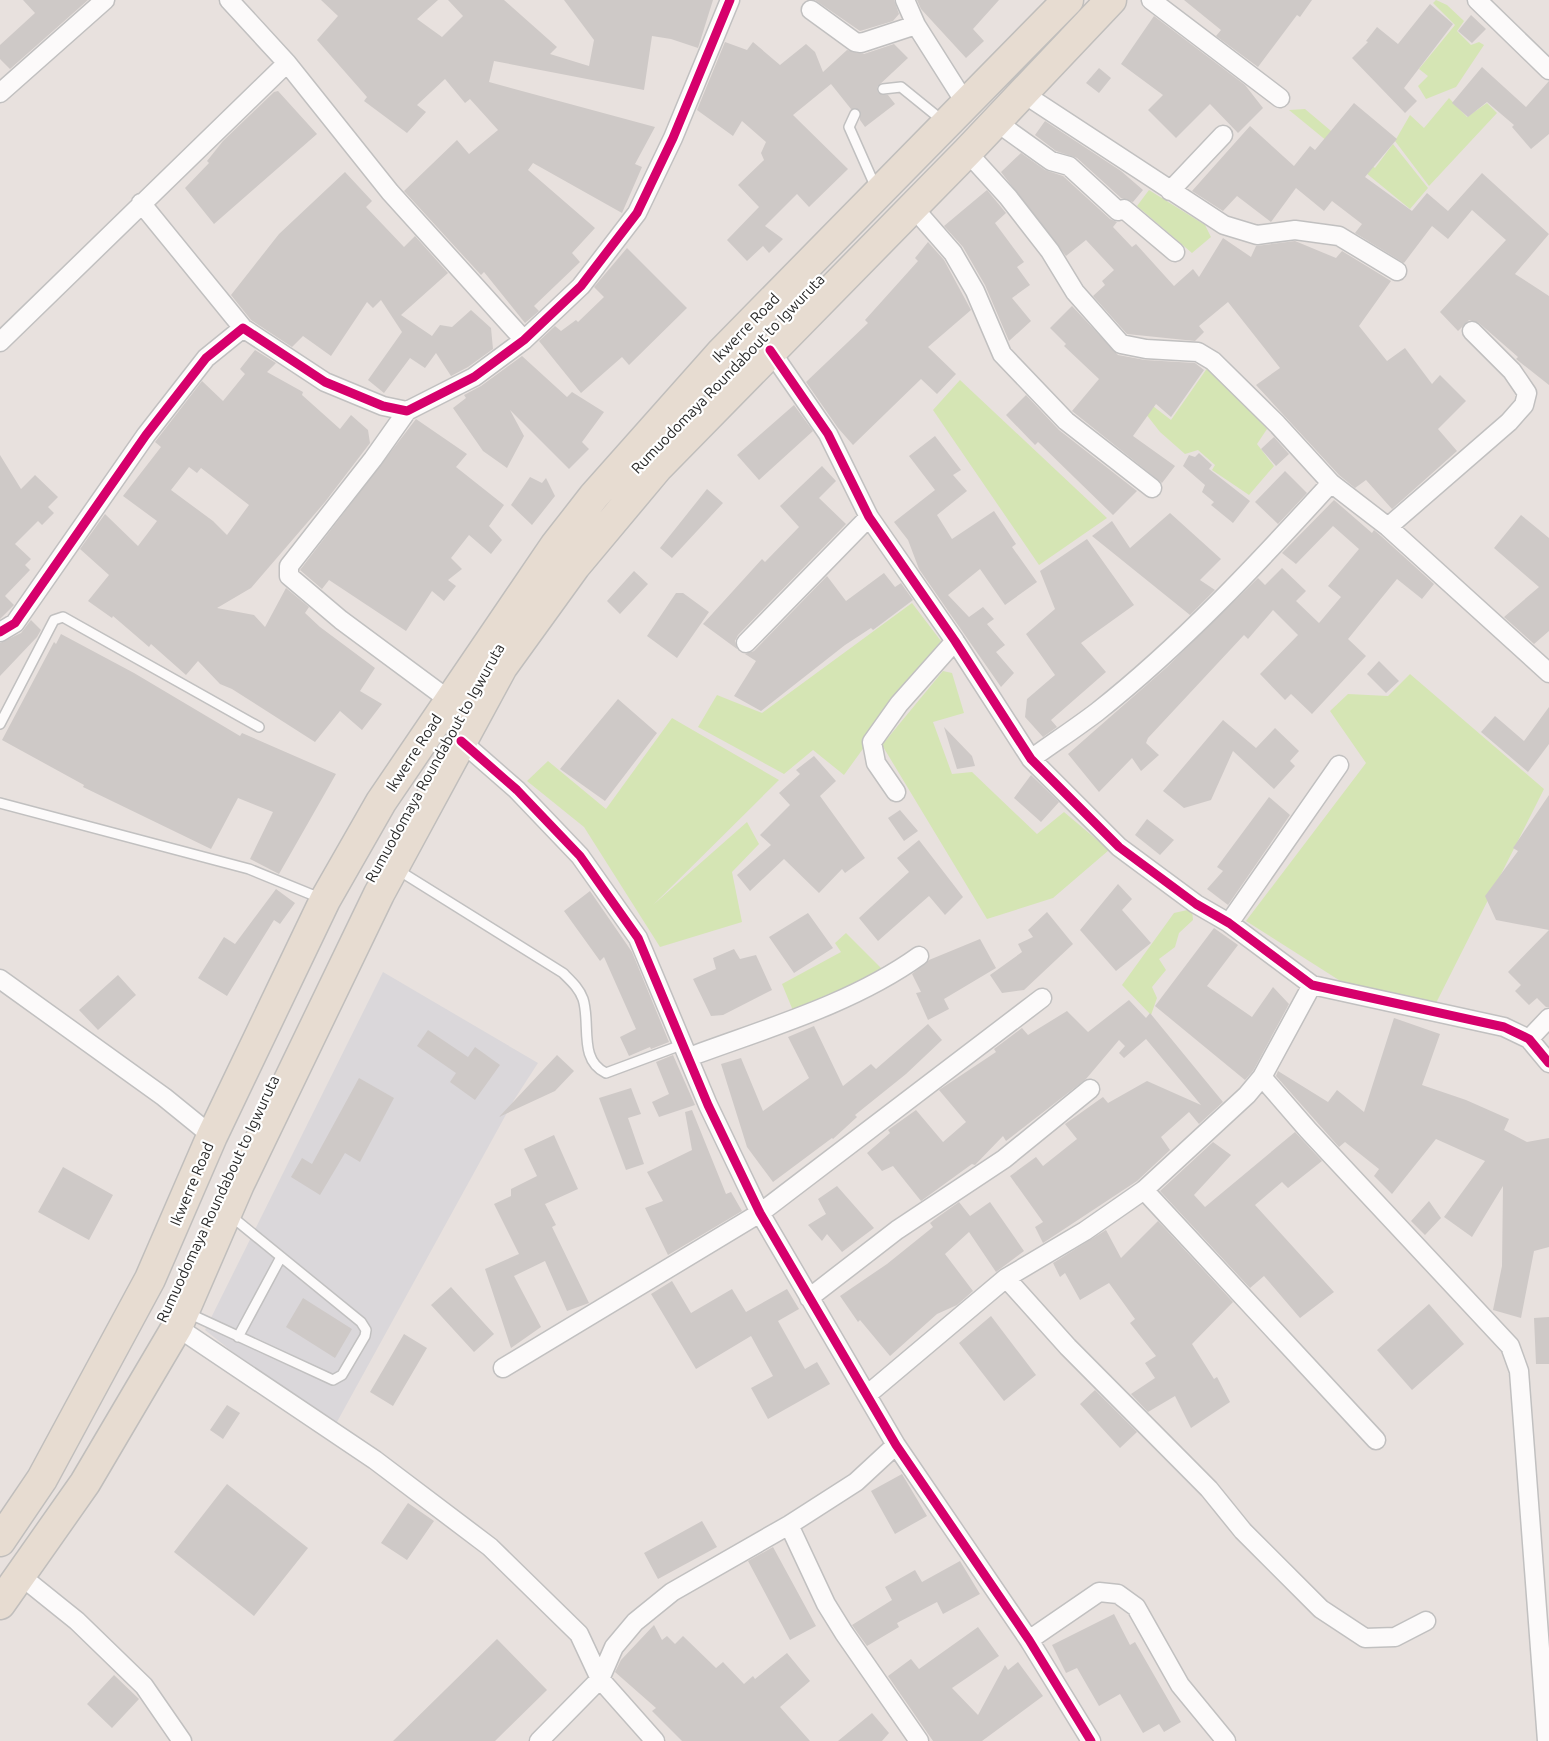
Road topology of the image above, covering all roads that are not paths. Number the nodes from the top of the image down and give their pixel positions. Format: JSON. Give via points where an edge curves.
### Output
{"nodes":[{"id":1,"x":105,"y":0,"type":"edge"},
{"id":2,"x":230,"y":0,"type":"edge"},
{"id":3,"x":730,"y":0,"type":"edge"},
{"id":4,"x":905,"y":0,"type":"edge"},
{"id":5,"x":1068,"y":0,"type":"edge"},
{"id":6,"x":1111,"y":0,"type":"edge"},
{"id":7,"x":1151,"y":0,"type":"edge"},
{"id":8,"x":1477,"y":0,"type":"edge"},
{"id":9,"x":811,"y":10,"type":"dead end"},
{"id":10,"x":916,"y":25,"type":"junction"},
{"id":11,"x":287,"y":63,"type":"junction"},
{"id":12,"x":1549,"y":70,"type":"edge"},
{"id":13,"x":883,"y":89,"type":"dead end"},
{"id":14,"x":1021,"y":92,"type":"junction"},
{"id":15,"x":0,"y":93,"type":"edge"},
{"id":16,"x":1280,"y":98,"type":"dead end"},
{"id":17,"x":855,"y":114,"type":"dead end"},
{"id":18,"x":956,"y":114,"type":"junction"},
{"id":19,"x":995,"y":122,"type":"junction"},
{"id":20,"x":1223,"y":135,"type":"dead end"},
{"id":21,"x":967,"y":152,"type":"junction"},
{"id":22,"x":1170,"y":190,"type":"junction"},
{"id":23,"x":878,"y":193,"type":"junction"},
{"id":24,"x":141,"y":203,"type":"junction"},
{"id":25,"x":912,"y":206,"type":"junction"},
{"id":26,"x":1175,"y":252,"type":"dead end"},
{"id":27,"x":1397,"y":271,"type":"dead end"},
{"id":28,"x":243,"y":328,"type":"junction"},
{"id":29,"x":1472,"y":331,"type":"dead end"},
{"id":30,"x":524,"y":340,"type":"junction"},
{"id":31,"x":0,"y":342,"type":"edge"},
{"id":32,"x":770,"y":350,"type":"junction"},
{"id":33,"x":406,"y":411,"type":"junction"},
{"id":34,"x":1331,"y":483,"type":"junction"},
{"id":35,"x":1152,"y":488,"type":"dead end"},
{"id":36,"x":868,"y":517,"type":"junction"},
{"id":37,"x":1388,"y":527,"type":"junction"},
{"id":38,"x":0,"y":632,"type":"edge"},
{"id":39,"x":955,"y":641,"type":"junction"},
{"id":40,"x":746,"y":643,"type":"dead end"},
{"id":41,"x":1549,"y":673,"type":"edge"},
{"id":42,"x":449,"y":700,"type":"junction"},
{"id":43,"x":0,"y":724,"type":"edge"},
{"id":44,"x":259,"y":727,"type":"dead end"},
{"id":45,"x":461,"y":741,"type":"junction"},
{"id":46,"x":1030,"y":759,"type":"junction"},
{"id":47,"x":1339,"y":765,"type":"dead end"},
{"id":48,"x":896,"y":792,"type":"dead end"},
{"id":49,"x":0,"y":803,"type":"edge"},
{"id":50,"x":394,"y":867,"type":"junction"},
{"id":51,"x":326,"y":900,"type":"junction"},
{"id":52,"x":1229,"y":923,"type":"junction"},
{"id":53,"x":919,"y":956,"type":"dead end"},
{"id":54,"x":290,"y":970,"type":"junction"},
{"id":55,"x":0,"y":979,"type":"edge"},
{"id":56,"x":335,"y":984,"type":"junction"},
{"id":57,"x":1312,"y":985,"type":"junction"},
{"id":58,"x":1042,"y":998,"type":"dead end"},
{"id":59,"x":1549,"y":1018,"type":"edge"},
{"id":60,"x":1529,"y":1039,"type":"junction"},
{"id":61,"x":686,"y":1051,"type":"junction"},
{"id":62,"x":1549,"y":1063,"type":"edge"},
{"id":63,"x":1262,"y":1077,"type":"junction"},
{"id":64,"x":1090,"y":1089,"type":"dead end"},
{"id":65,"x":212,"y":1136,"type":"junction"},
{"id":66,"x":1144,"y":1190,"type":"junction"},
{"id":67,"x":226,"y":1212,"type":"junction"},
{"id":68,"x":760,"y":1213,"type":"junction"},
{"id":69,"x":281,"y":1257,"type":"junction"},
{"id":70,"x":1006,"y":1278,"type":"junction"},
{"id":71,"x":809,"y":1298,"type":"junction"},
{"id":72,"x":181,"y":1319,"type":"junction"},
{"id":73,"x":238,"y":1336,"type":"junction"},
{"id":74,"x":503,"y":1368,"type":"dead end"},
{"id":75,"x":867,"y":1395,"type":"junction"},
{"id":76,"x":1376,"y":1440,"type":"dead end"},
{"id":77,"x":896,"y":1445,"type":"junction"},
{"id":78,"x":789,"y":1525,"type":"junction"},
{"id":79,"x":0,"y":1541,"type":"edge"},
{"id":80,"x":21,"y":1576,"type":"junction"},
{"id":81,"x":0,"y":1604,"type":"edge"},
{"id":82,"x":1426,"y":1621,"type":"dead end"},
{"id":83,"x":1029,"y":1640,"type":"junction"},
{"id":84,"x":600,"y":1678,"type":"junction"},
{"id":85,"x":182,"y":1741,"type":"edge"},
{"id":86,"x":539,"y":1741,"type":"edge"},
{"id":87,"x":655,"y":1741,"type":"edge"},
{"id":88,"x":919,"y":1741,"type":"edge"},
{"id":89,"x":1091,"y":1741,"type":"edge"},
{"id":90,"x":1226,"y":1741,"type":"edge"},
{"id":91,"x":1547,"y":1741,"type":"edge"}],
"edges":[{"from":1,"to":15,"type":"street"},
{"from":2,"to":11,"type":"street"},
{"from":3,"to":30,"type":"street","via":[[637,213],[581,286]]},
{"from":4,"to":10,"type":"street"},
{"from":5,"to":18,"type":"main road","name":"Ikwerre Road"},
{"from":6,"to":14,"type":"main road","name":"Rumuodomaya Roundabout to Igwuruta"},
{"from":7,"to":16,"type":"street"},
{"from":8,"to":12,"type":"street"},
{"from":9,"to":10,"type":"street","via":[[861,43]]},
{"from":10,"to":18,"type":"street"},
{"from":11,"to":24,"type":"street"},
{"from":11,"to":30,"type":"street","via":[[390,192]]},
{"from":13,"to":18,"type":"lane","via":[[901,87]]},
{"from":14,"to":19,"type":"main road","name":"Rumuodomaya Roundabout to Igwuruta"},
{"from":14,"to":22,"type":"street"},
{"from":17,"to":23,"type":"lane","via":[[849,127]]},
{"from":18,"to":23,"type":"main road","name":"Ikwerre Road"},
{"from":19,"to":21,"type":"main road","name":"Rumuodomaya Roundabout to Igwuruta"},
{"from":19,"to":26,"type":"street","via":[[1051,161],[1069,166],[1118,211],[1124,209]]},
{"from":20,"to":22,"type":"street"},
{"from":21,"to":25,"type":"main road","name":"Rumuodomaya Roundabout to Igwuruta"},
{"from":21,"to":34,"type":"street","via":[[1008,197],[1050,251],[1075,292],[1121,344],[1198,352],[1213,361]]},
{"from":22,"to":27,"type":"street","via":[[1224,225],[1257,235],[1295,230],[1339,236]]},
{"from":23,"to":42,"type":"main road","name":"Ikwerre Road","via":[[722,352],[594,496]]},
{"from":24,"to":28,"type":"street"},
{"from":24,"to":31,"type":"street"},
{"from":25,"to":32,"type":"main road","name":"Rumuodomaya Roundabout to Igwuruta"},
{"from":25,"to":35,"type":"street","via":[[953,253],[975,291],[1002,354],[1066,421]]},
{"from":28,"to":33,"type":"street","via":[[324,382],[382,406]]},
{"from":28,"to":38,"type":"street","via":[[206,358],[146,435],[15,623]]},
{"from":29,"to":37,"type":"street","via":[[1512,371],[1527,393],[1524,405]]},
{"from":30,"to":33,"type":"street","via":[[474,377]]},
{"from":32,"to":36,"type":"street","via":[[828,434]]},
{"from":32,"to":45,"type":"main road","name":"Rumuodomaya Roundabout to Igwuruta","via":[[657,468],[575,566],[502,667]]},
{"from":33,"to":42,"type":"street","via":[[374,459],[289,566],[289,576]]},
{"from":34,"to":37,"type":"street"},
{"from":34,"to":46,"type":"street","via":[[1181,639],[1097,712]]},
{"from":36,"to":39,"type":"street"},
{"from":36,"to":40,"type":"street"},
{"from":37,"to":41,"type":"street"},
{"from":39,"to":46,"type":"street"},
{"from":39,"to":48,"type":"street","via":[[899,704],[872,742],[876,763]]},
{"from":42,"to":51,"type":"main road","name":"Ikwerre Road","via":[[381,802]]},
{"from":43,"to":44,"type":"lane","via":[[54,620],[63,617]]},
{"from":45,"to":50,"type":"main road","name":"Rumuodomaya Roundabout to Igwuruta"},
{"from":45,"to":61,"type":"street","via":[[517,790],[580,856],[638,938]]},
{"from":46,"to":52,"type":"street","via":[[1119,847],[1196,904]]},
{"from":47,"to":52,"type":"street"},
{"from":49,"to":51,"type":"lane","via":[[249,869]]},
{"from":50,"to":56,"type":"main road","name":"Rumuodomaya Roundabout to Igwuruta"},
{"from":50,"to":61,"type":"lane","via":[[575,984],[583,1000],[589,1055],[597,1068],[606,1073]]},
{"from":51,"to":54,"type":"main road","name":"Ikwerre Road"},
{"from":52,"to":57,"type":"street"},
{"from":53,"to":61,"type":"street","via":[[888,978],[787,1021]]},
{"from":54,"to":56,"type":"main road"},
{"from":54,"to":65,"type":"main road","name":"Ikwerre Road"},
{"from":55,"to":65,"type":"street","via":[[164,1096]]},
{"from":56,"to":67,"type":"main road","name":"Rumuodomaya Roundabout to Igwuruta"},
{"from":57,"to":60,"type":"street","via":[[1504,1026]]},
{"from":57,"to":63,"type":"street"},
{"from":58,"to":68,"type":"street"},
{"from":59,"to":60,"type":"street"},
{"from":60,"to":62,"type":"street"},
{"from":61,"to":68,"type":"street"},
{"from":63,"to":66,"type":"street"},
{"from":63,"to":91,"type":"street","via":[[1510,1346],[1519,1371]]},
{"from":64,"to":71,"type":"street","via":[[1004,1160],[897,1230]]},
{"from":65,"to":79,"type":"main road","name":"Ikwerre Road","via":[[150,1279],[42,1479]]},
{"from":66,"to":70,"type":"street"},
{"from":66,"to":76,"type":"street"},
{"from":67,"to":69,"type":"lane"},
{"from":67,"to":72,"type":"main road","name":"Rumuodomaya Roundabout to Igwuruta"},
{"from":68,"to":71,"type":"street"},
{"from":68,"to":74,"type":"street"},
{"from":69,"to":73,"type":"lane"},
{"from":69,"to":73,"type":"lane","via":[[362,1322],[365,1336],[342,1376],[333,1380]]},
{"from":70,"to":75,"type":"street"},
{"from":70,"to":82,"type":"street","via":[[1321,1609],[1365,1638],[1395,1638]]},
{"from":71,"to":75,"type":"street"},
{"from":72,"to":73,"type":"lane"},
{"from":72,"to":80,"type":"main road","name":"Rumuodomaya Roundabout to Igwuruta","via":[[85,1483]]},
{"from":72,"to":84,"type":"street","via":[[490,1547],[579,1634]]},
{"from":75,"to":77,"type":"street"},
{"from":77,"to":78,"type":"street","via":[[856,1482]]},
{"from":77,"to":83,"type":"street"},
{"from":78,"to":84,"type":"street","via":[[672,1592],[635,1622],[614,1647]]},
{"from":78,"to":88,"type":"street","via":[[838,1623]]},
{"from":80,"to":81,"type":"main road","name":"Rumuodomaya Roundabout to Igwuruta"},
{"from":80,"to":85,"type":"street","via":[[77,1621],[144,1686]]},
{"from":83,"to":89,"type":"street"},
{"from":83,"to":90,"type":"street","via":[[1099,1592],[1118,1594],[1136,1607],[1180,1685]]},
{"from":84,"to":86,"type":"street"},
{"from":84,"to":87,"type":"street"}]}
